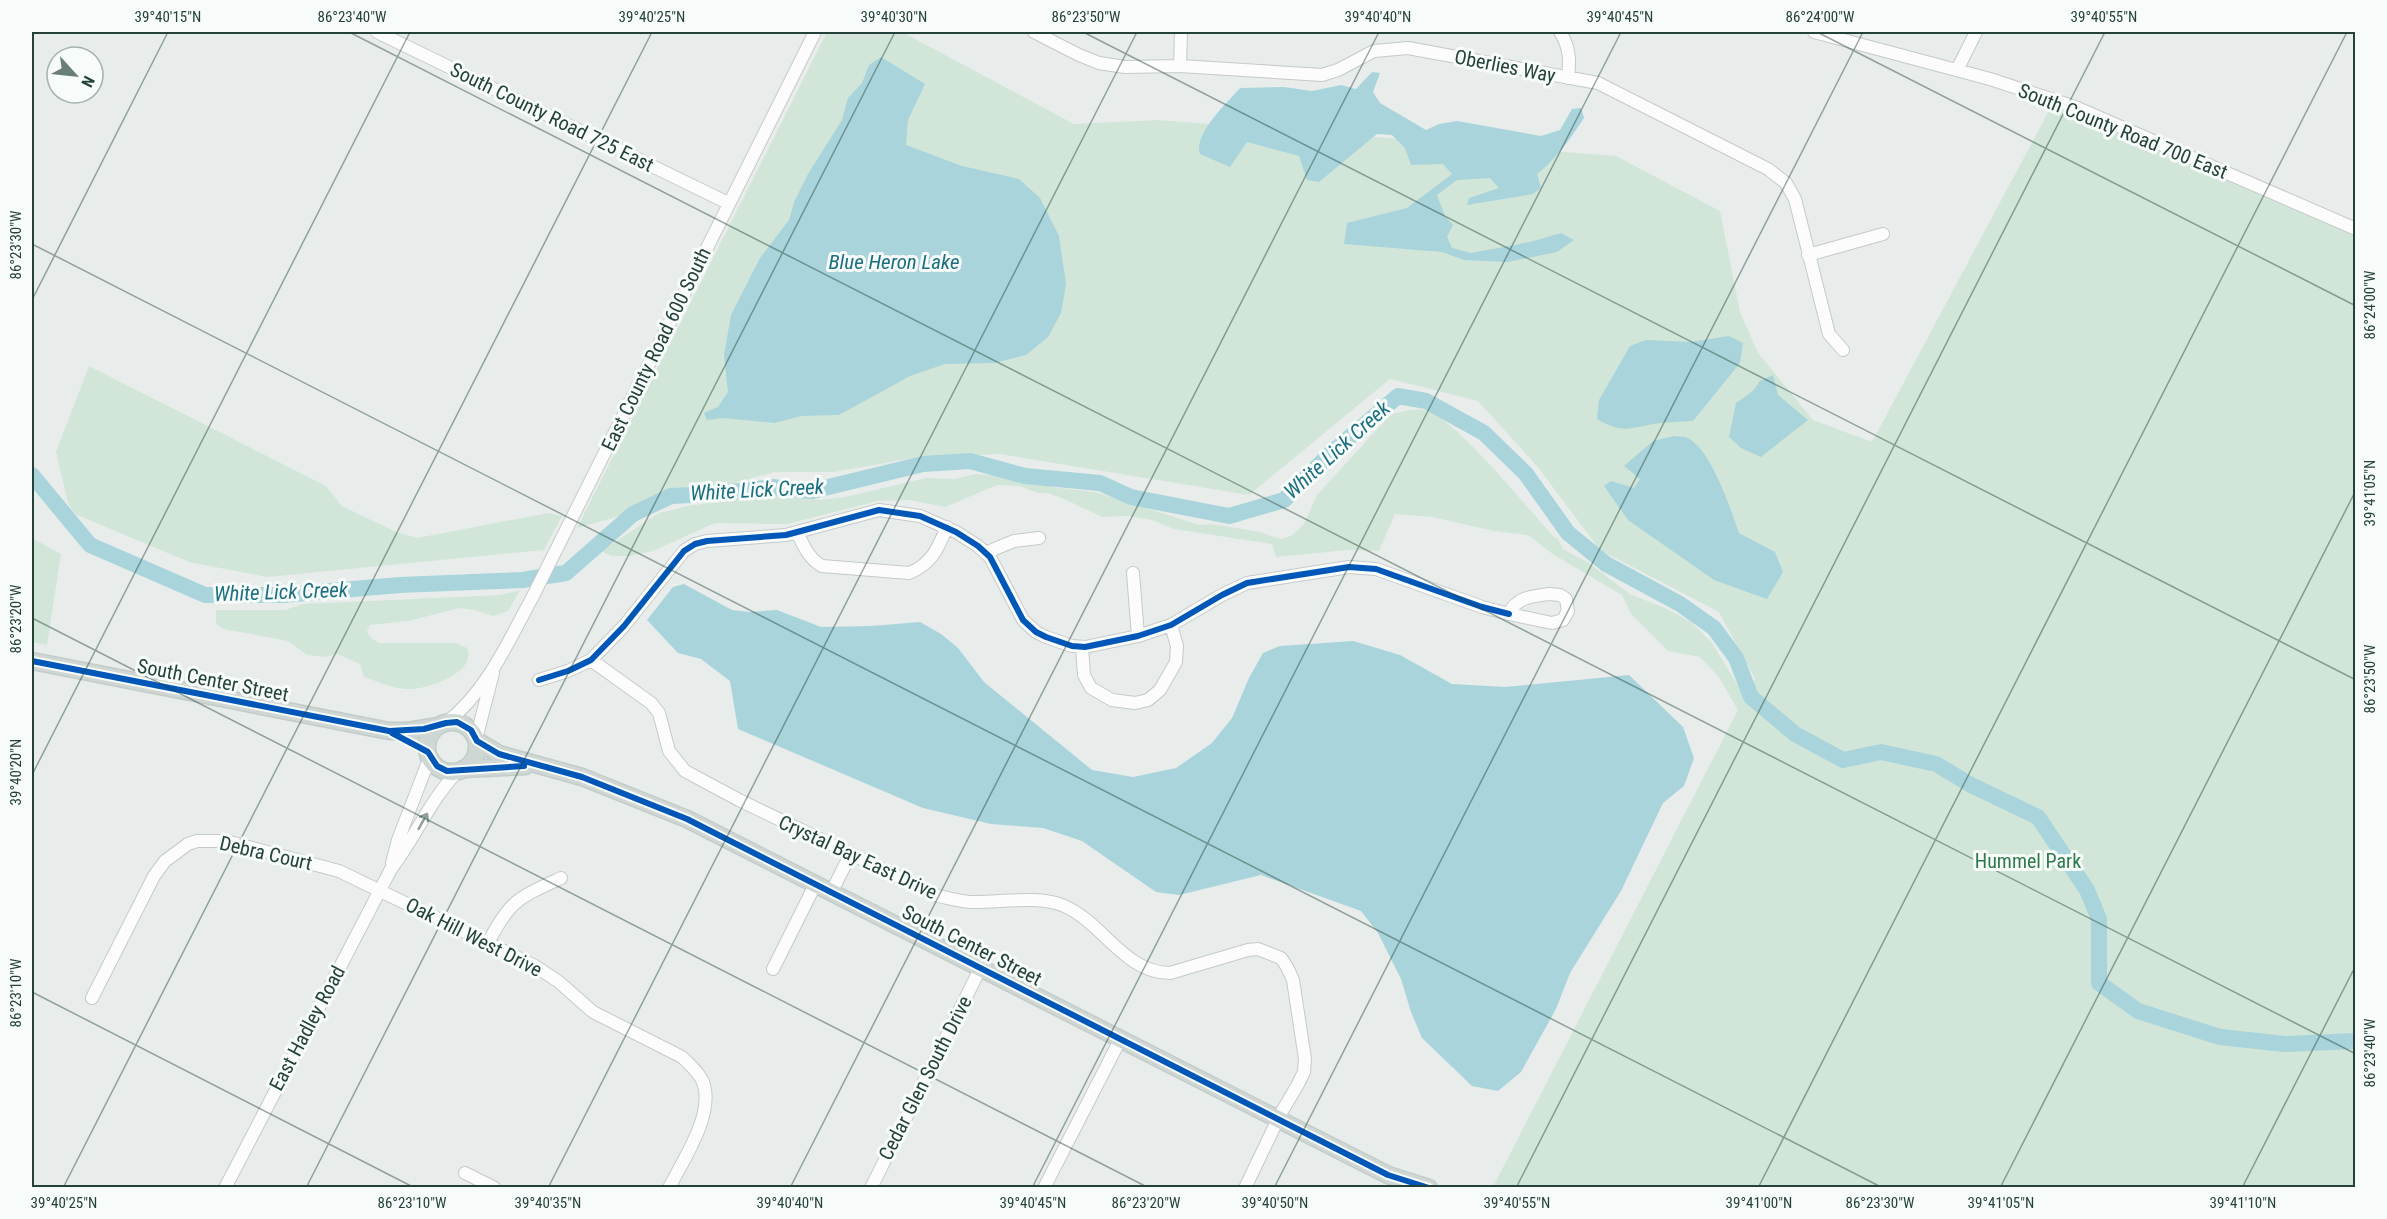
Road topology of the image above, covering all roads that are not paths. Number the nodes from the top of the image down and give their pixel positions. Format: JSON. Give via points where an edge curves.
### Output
{"nodes":[{"id":1,"x":377,"y":32,"type":"edge"},
{"id":2,"x":815,"y":32,"type":"edge"},
{"id":3,"x":1034,"y":32,"type":"edge"},
{"id":4,"x":1181,"y":32,"type":"edge"},
{"id":5,"x":1560,"y":32,"type":"edge"},
{"id":6,"x":1814,"y":32,"type":"edge"},
{"id":7,"x":1976,"y":32,"type":"edge"},
{"id":8,"x":1836,"y":34,"type":"edge"},
{"id":9,"x":1180,"y":66,"type":"junction"},
{"id":10,"x":1957,"y":70,"type":"junction"},
{"id":11,"x":1568,"y":78,"type":"junction"},
{"id":12,"x":728,"y":203,"type":"junction"},
{"id":13,"x":2355,"y":229,"type":"edge"},
{"id":14,"x":1883,"y":234,"type":"dead end"},
{"id":15,"x":1808,"y":255,"type":"junction"},
{"id":16,"x":1843,"y":350,"type":"dead end"},
{"id":17,"x":947,"y":527,"type":"junction"},
{"id":18,"x":797,"y":532,"type":"junction"},
{"id":19,"x":1039,"y":538,"type":"dead end"},
{"id":20,"x":985,"y":553,"type":"junction"},
{"id":21,"x":1133,"y":573,"type":"dead end"},
{"id":22,"x":1509,"y":614,"type":"dead end"},
{"id":23,"x":1171,"y":625,"type":"junction"},
{"id":24,"x":1138,"y":636,"type":"junction"},
{"id":25,"x":1082,"y":647,"type":"junction"},
{"id":26,"x":591,"y":660,"type":"junction"},
{"id":27,"x":32,"y":661,"type":"edge"},
{"id":28,"x":495,"y":666,"type":"junction"},
{"id":29,"x":539,"y":680,"type":"dead end"},
{"id":30,"x":443,"y":724,"type":"junction"},
{"id":31,"x":389,"y":731,"type":"junction"},
{"id":32,"x":476,"y":740,"type":"junction"},
{"id":33,"x":429,"y":755,"type":"junction"},
{"id":34,"x":533,"y":765,"type":"junction"},
{"id":35,"x":461,"y":770,"type":"junction"},
{"id":36,"x":850,"y":855,"type":"junction"},
{"id":37,"x":391,"y":869,"type":"junction"},
{"id":38,"x":561,"y":878,"type":"dead end"},
{"id":39,"x":816,"y":883,"type":"junction"},
{"id":40,"x":380,"y":890,"type":"junction"},
{"id":41,"x":832,"y":891,"type":"junction"},
{"id":42,"x":488,"y":943,"type":"junction"},
{"id":43,"x":773,"y":969,"type":"dead end"},
{"id":44,"x":980,"y":969,"type":"junction"},
{"id":45,"x":92,"y":998,"type":"dead end"},
{"id":46,"x":1120,"y":1040,"type":"junction"},
{"id":47,"x":1280,"y":1120,"type":"junction"},
{"id":48,"x":465,"y":1173,"type":"dead end"},
{"id":49,"x":1385,"y":1181,"type":"edge"},
{"id":50,"x":225,"y":1188,"type":"edge"},
{"id":51,"x":495,"y":1188,"type":"edge"},
{"id":52,"x":669,"y":1188,"type":"edge"},
{"id":53,"x":871,"y":1188,"type":"edge"},
{"id":54,"x":1044,"y":1188,"type":"edge"},
{"id":55,"x":1245,"y":1188,"type":"edge"},
{"id":56,"x":1401,"y":1188,"type":"edge"},
{"id":57,"x":1429,"y":1188,"type":"edge"}],
"edges":[{"from":1,"to":12,"type":"street","name":"South County Road 725 East"},
{"from":2,"to":12,"type":"street","name":"East County Road 600 South"},
{"from":3,"to":9,"type":"street","name":"Oberlies Way","via":[[1099,63],[1125,67]]},
{"from":4,"to":9,"type":"street"},
{"from":5,"to":11,"type":"street","via":[[1570,55]]},
{"from":6,"to":8,"type":"street","name":"South County Road 700 East"},
{"from":7,"to":10,"type":"street"},
{"from":8,"to":10,"type":"street","name":"South County Road 700 East"},
{"from":9,"to":11,"type":"street","name":"Oberlies Way","via":[[1322,75],[1374,51],[1408,48]]},
{"from":10,"to":13,"type":"street","name":"South County Road 700 East","via":[[2075,107]]},
{"from":11,"to":15,"type":"street","name":"Oberlies Way","via":[[1598,83],[1768,169],[1786,183],[1795,199]]},
{"from":12,"to":28,"type":"street","name":"East County Road 600 South"},
{"from":14,"to":15,"type":"street"},
{"from":15,"to":16,"type":"street","name":"Oberlies Way","via":[[1829,334]]},
{"from":17,"to":18,"type":"street","via":[[920,516],[879,510]]},
{"from":17,"to":18,"type":"street","via":[[932,558],[909,573],[822,566],[813,559]]},
{"from":17,"to":20,"type":"street"},
{"from":18,"to":26,"type":"street","via":[[707,541],[684,551],[624,626]]},
{"from":19,"to":20,"type":"street","via":[[1014,541]]},
{"from":20,"to":25,"type":"street","via":[[1023,620],[1046,637]]},
{"from":21,"to":24,"type":"street"},
{"from":22,"to":23,"type":"street","via":[[1363,567],[1247,583]]},
{"from":23,"to":24,"type":"street"},
{"from":23,"to":25,"type":"street","via":[[1177,646],[1176,662],[1160,690],[1148,700],[1112,700],[1091,688],[1084,675]]},
{"from":24,"to":25,"type":"street"},
{"from":26,"to":29,"type":"street"},
{"from":26,"to":36,"type":"street","name":"Crystal Bay East Drive","via":[[651,703],[659,713],[669,751],[685,771]]},
{"from":27,"to":31,"type":"main road","name":"South Center Street"},
{"from":28,"to":30,"type":"street","name":"East County Road 600 South","via":[[466,706]]},
{"from":28,"to":32,"type":"street","name":"East County Road 600 South"},
{"from":30,"to":31,"type":"main road","name":"South Center Street"},
{"from":30,"to":32,"type":"main road","via":[[457,722],[467,726]]},
{"from":30,"to":33,"type":"main road","via":[[429,738]]},
{"from":31,"to":33,"type":"main road","name":"South Center Street"},
{"from":32,"to":34,"type":"main road","name":"South Center Street","via":[[499,754]]},
{"from":32,"to":35,"type":"main road","via":[[475,758]]},
{"from":33,"to":35,"type":"main road","via":[[441,769]]},
{"from":33,"to":37,"type":"street","name":"East Hadley Road"},
{"from":34,"to":35,"type":"main road","name":"South Center Street"},
{"from":34,"to":39,"type":"main road","name":"South Center Street","via":[[626,793]]},
{"from":37,"to":35,"type":"street","name":"East Hadley Road","one_way":true,"via":[[436,798]]},
{"from":36,"to":41,"type":"street"},
{"from":36,"to":47,"type":"street","name":"Crystal Bay East Drive","via":[[938,896],[968,902],[1060,904],[1078,913],[1136,963],[1159,973],[1248,950],[1258,949],[1281,958],[1293,980],[1305,1059],[1304,1072]]},
{"from":37,"to":40,"type":"street","name":"East Hadley Road"},
{"from":38,"to":42,"type":"street","via":[[522,896],[509,907]]},
{"from":39,"to":41,"type":"main road","name":"South Center Street"},
{"from":39,"to":43,"type":"street"},
{"from":40,"to":42,"type":"street","name":"Oak Hill West Drive"},
{"from":40,"to":45,"type":"street","name":"Debra Court","via":[[328,867],[226,841],[188,844],[165,861],[154,876]]},
{"from":40,"to":50,"type":"street","name":"East Hadley Road"},
{"from":41,"to":44,"type":"main road","name":"South Center Street"},
{"from":42,"to":52,"type":"street","name":"Oak Hill West Drive","via":[[546,973],[593,1012],[682,1057],[694,1068],[705,1093],[704,1117]]},
{"from":44,"to":46,"type":"main road","name":"South Center Street"},
{"from":44,"to":53,"type":"street","name":"Cedar Glen South Drive"},
{"from":46,"to":47,"type":"main road","name":"South Center Street"},
{"from":46,"to":54,"type":"street"},
{"from":47,"to":49,"type":"main road","name":"South Center Street"},
{"from":47,"to":55,"type":"street","name":"Crystal Bay East Drive"},
{"from":48,"to":51,"type":"street"},
{"from":49,"to":56,"type":"main road","name":"South Center Street"},
{"from":49,"to":57,"type":"main road","name":"South Center Street"}]}
